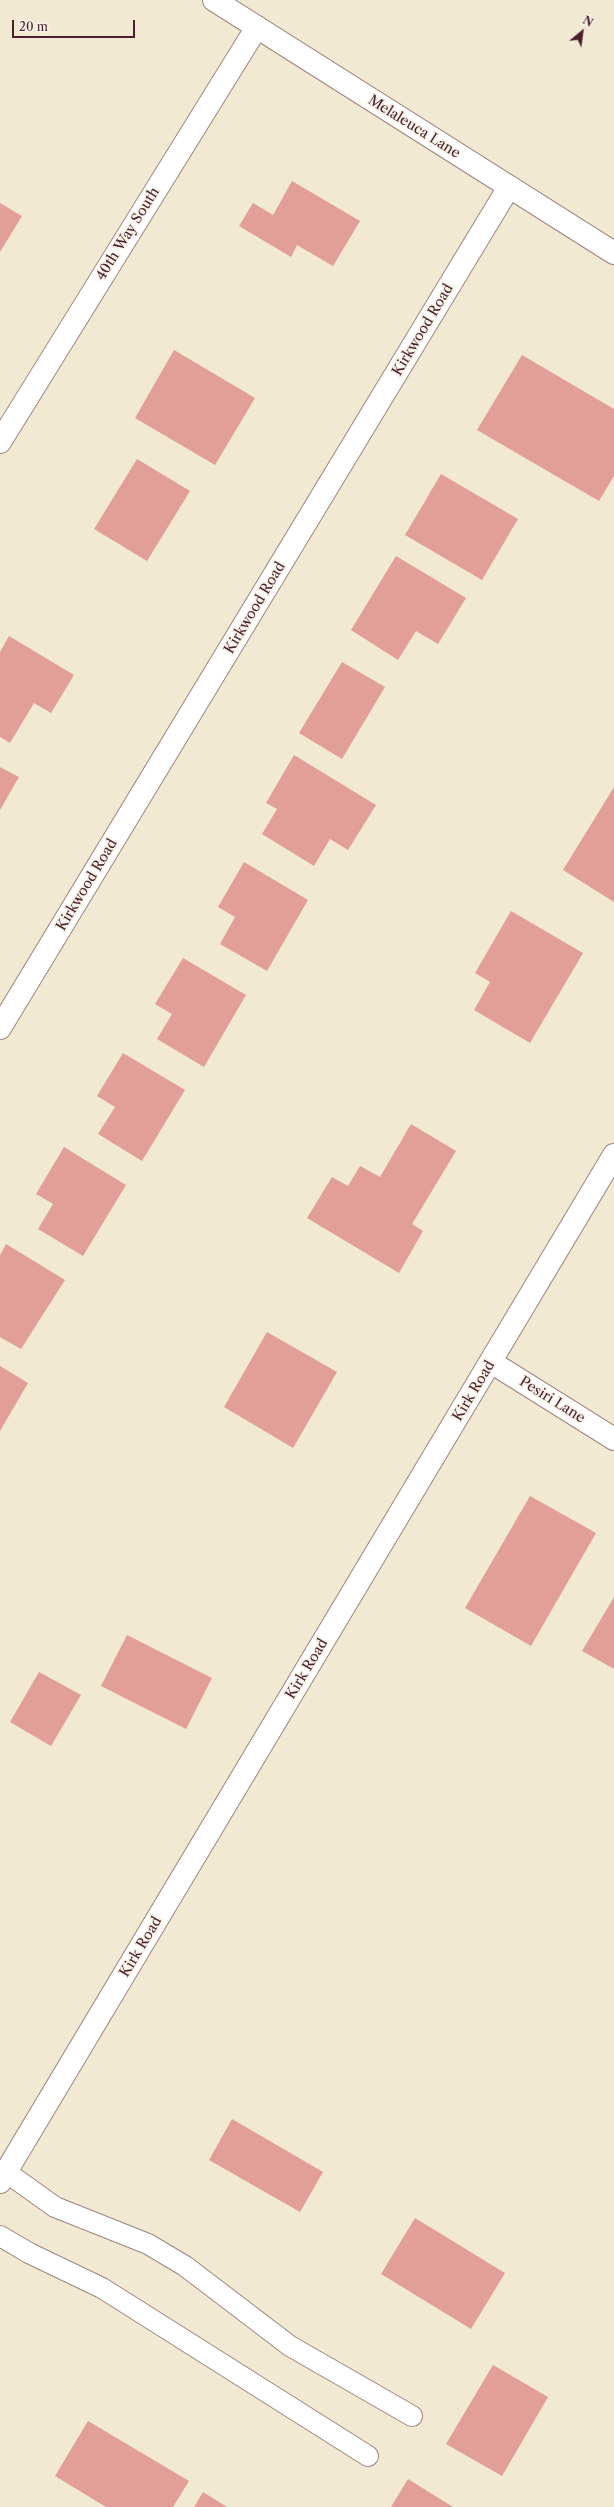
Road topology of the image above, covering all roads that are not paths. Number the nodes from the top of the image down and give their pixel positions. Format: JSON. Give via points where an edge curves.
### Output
{"nodes":[{"id":1,"x":214,"y":0,"type":"edge"},
{"id":2,"x":257,"y":27,"type":"junction"},
{"id":3,"x":509,"y":187,"type":"junction"},
{"id":4,"x":614,"y":254,"type":"edge"},
{"id":5,"x":0,"y":442,"type":"edge"},
{"id":6,"x":0,"y":1028,"type":"edge"},
{"id":7,"x":614,"y":1155,"type":"edge"},
{"id":8,"x":491,"y":1362,"type":"junction"},
{"id":9,"x":614,"y":1439,"type":"edge"},
{"id":10,"x":3,"y":2177,"type":"edge"},
{"id":11,"x":0,"y":2236,"type":"edge"},
{"id":12,"x":412,"y":2416,"type":"dead end"},
{"id":13,"x":368,"y":2456,"type":"dead end"}],
"edges":[{"from":1,"to":2,"type":"street","name":"Melaleuca Lane"},
{"from":2,"to":3,"type":"street","name":"Melaleuca Lane"},
{"from":2,"to":5,"type":"street","name":"40th Way South"},
{"from":3,"to":4,"type":"street","name":"Melaleuca Lane"},
{"from":3,"to":6,"type":"street","name":"Kirkwood Road"},
{"from":7,"to":8,"type":"street","name":"Kirk Road"},
{"from":8,"to":9,"type":"street","name":"Pesiri Lane"},
{"from":8,"to":10,"type":"street","name":"Kirk Road"},
{"from":10,"to":12,"type":"lane","via":[[55,2207],[148,2244],[185,2266],[290,2346]]},
{"from":11,"to":13,"type":"lane","via":[[29,2254],[102,2288]]}]}
